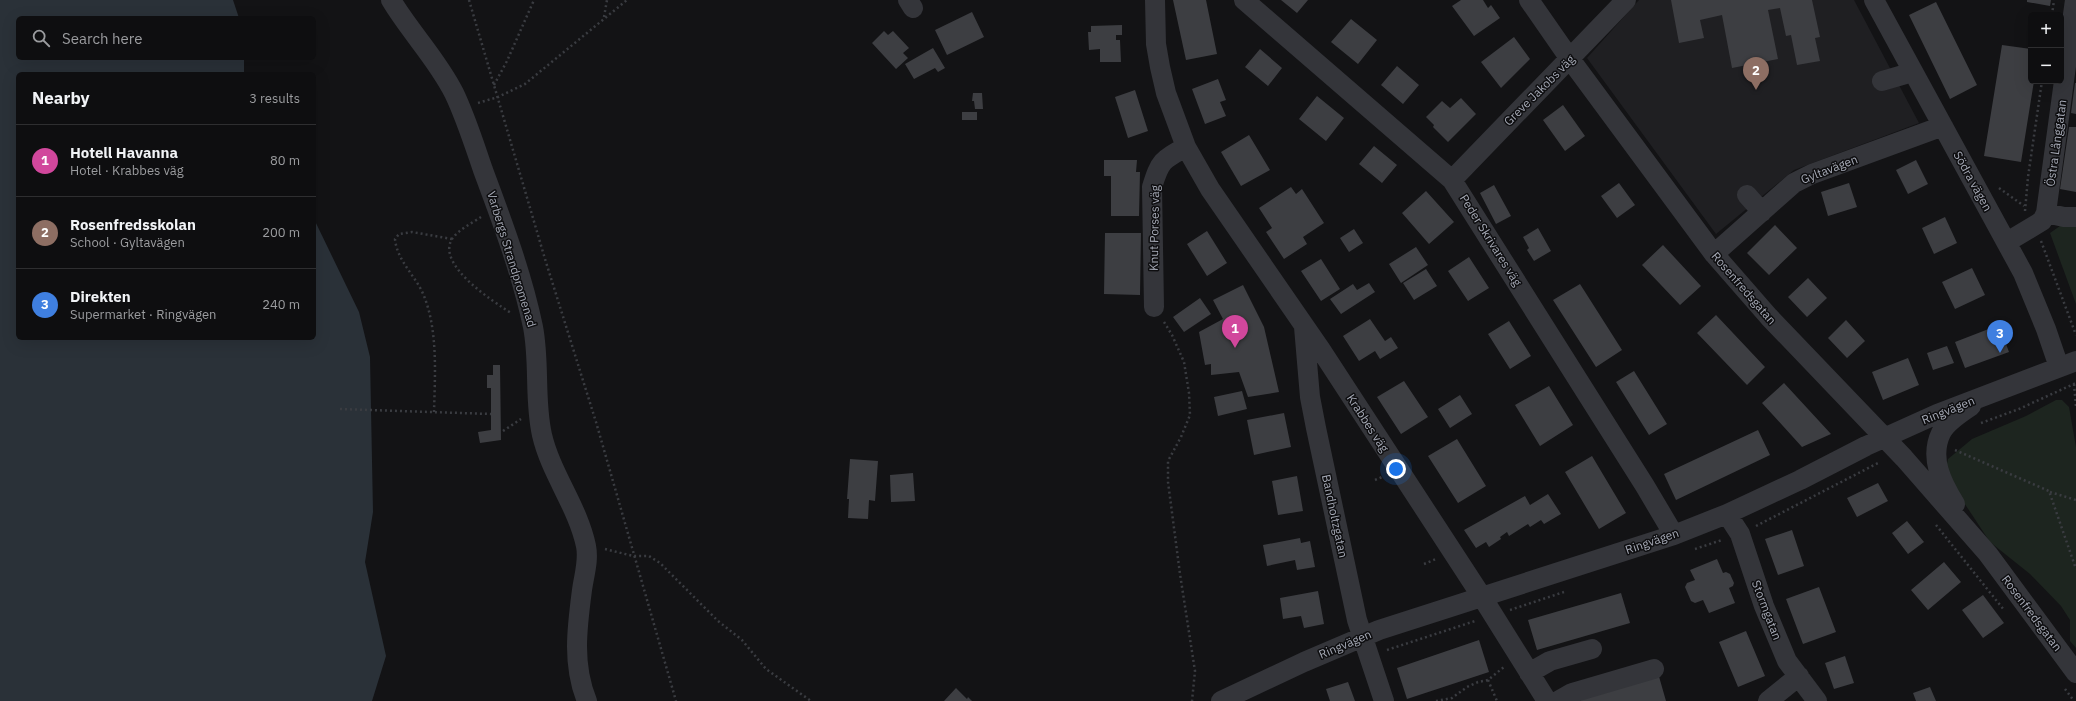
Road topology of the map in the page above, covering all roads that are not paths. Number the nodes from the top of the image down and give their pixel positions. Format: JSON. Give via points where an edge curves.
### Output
{"nodes":[{"id":1,"x":391,"y":0,"type":"edge"},
{"id":2,"x":1156,"y":0,"type":"edge"},
{"id":3,"x":1244,"y":0,"type":"edge"},
{"id":4,"x":1529,"y":0,"type":"edge"},
{"id":5,"x":1626,"y":0,"type":"edge"},
{"id":6,"x":1874,"y":0,"type":"edge"},
{"id":7,"x":2075,"y":0,"type":"edge"},
{"id":8,"x":2073,"y":50,"type":"edge"},
{"id":9,"x":1570,"y":59,"type":"junction"},
{"id":10,"x":1913,"y":72,"type":"junction"},
{"id":11,"x":1882,"y":82,"type":"dead end"},
{"id":12,"x":1943,"y":126,"type":"junction"},
{"id":13,"x":1186,"y":147,"type":"junction"},
{"id":14,"x":1452,"y":180,"type":"junction"},
{"id":15,"x":1746,"y":195,"type":"dead end"},
{"id":16,"x":1762,"y":212,"type":"junction"},
{"id":17,"x":2046,"y":213,"type":"junction"},
{"id":18,"x":2076,"y":217,"type":"edge"},
{"id":19,"x":2007,"y":242,"type":"junction"},
{"id":20,"x":1714,"y":254,"type":"junction"},
{"id":21,"x":1154,"y":307,"type":"road end"},
{"id":22,"x":1304,"y":326,"type":"junction"},
{"id":23,"x":2067,"y":364,"type":"edge"},
{"id":24,"x":1982,"y":396,"type":"junction"},
{"id":25,"x":1885,"y":438,"type":"junction"},
{"id":26,"x":1728,"y":514,"type":"junction"},
{"id":27,"x":1674,"y":535,"type":"junction"},
{"id":28,"x":1988,"y":554,"type":"junction"},
{"id":29,"x":1482,"y":598,"type":"junction"},
{"id":30,"x":1362,"y":637,"type":"junction"},
{"id":31,"x":1592,"y":648,"type":"dead end"},
{"id":32,"x":1654,"y":669,"type":"dead end"},
{"id":33,"x":2076,"y":672,"type":"edge"},
{"id":34,"x":1529,"y":673,"type":"junction"},
{"id":35,"x":1799,"y":676,"type":"junction"},
{"id":36,"x":586,"y":701,"type":"edge"},
{"id":37,"x":1221,"y":701,"type":"edge"},
{"id":38,"x":1384,"y":701,"type":"edge"},
{"id":39,"x":1547,"y":701,"type":"edge"},
{"id":40,"x":1558,"y":701,"type":"edge"},
{"id":41,"x":1768,"y":701,"type":"edge"},
{"id":42,"x":1817,"y":701,"type":"edge"}],
"edges":[{"from":1,"to":36,"type":"street","name":"Varbergs Strandpromenad","via":[[435,63],[461,109],[496,204],[521,283],[533,328],[539,374],[542,434],[586,543],[587,564],[576,650],[579,676]]},
{"from":2,"to":13,"type":"street","via":[[1156,44],[1160,67],[1166,92]]},
{"from":3,"to":14,"type":"street","name":"Peder Skrivares väg"},
{"from":4,"to":9,"type":"street","name":"Rosenfredsgatan"},
{"from":5,"to":9,"type":"street","name":"Greve Jakobs väg"},
{"from":6,"to":10,"type":"street","name":"Södra vägen"},
{"from":7,"to":8,"type":"street","name":"Östra Långgatan"},
{"from":8,"to":17,"type":"street","name":"Östra Långgatan"},
{"from":9,"to":14,"type":"street","name":"Greve Jakobs väg"},
{"from":9,"to":20,"type":"street","name":"Rosenfredsgatan"},
{"from":10,"to":11,"type":"street"},
{"from":10,"to":12,"type":"street","name":"Södra vägen"},
{"from":12,"to":16,"type":"street","name":"Gyltavägen","via":[[1812,174],[1794,183]]},
{"from":12,"to":19,"type":"street","name":"Södra vägen"},
{"from":13,"to":21,"type":"street","name":"Knut Porses väg","via":[[1165,158],[1157,170],[1152,187]]},
{"from":13,"to":22,"type":"street","name":"Krabbes väg","via":[[1222,208]]},
{"from":14,"to":27,"type":"street","name":"Peder Skrivares väg"},
{"from":15,"to":16,"type":"street"},
{"from":16,"to":20,"type":"street","name":"Gyltavägen"},
{"from":17,"to":18,"type":"street"},
{"from":17,"to":19,"type":"street","via":[[2033,227]]},
{"from":19,"to":23,"type":"street","name":"Södra vägen","via":[[2046,329]]},
{"from":20,"to":25,"type":"street","name":"Rosenfredsgatan","via":[[1769,317]]},
{"from":22,"to":29,"type":"street","name":"Krabbes väg"},
{"from":22,"to":30,"type":"street","name":"Bandholtzgatan","via":[[1310,397]]},
{"from":23,"to":24,"type":"street","name":"Ringvägen"},
{"from":24,"to":25,"type":"street","name":"Ringvägen"},
{"from":24,"to":28,"type":"street","name":"Rosenfredsgatan","via":[[1942,432],[1937,447],[1936,463],[1943,484]]},
{"from":25,"to":26,"type":"street","name":"Ringvägen"},
{"from":25,"to":28,"type":"street","name":"Rosenfredsgatan"},
{"from":26,"to":27,"type":"street","name":"Ringvägen"},
{"from":26,"to":35,"type":"street","name":"Stormgatan","via":[[1740,534],[1764,606],[1787,661]]},
{"from":27,"to":29,"type":"street","name":"Ringvägen"},
{"from":28,"to":33,"type":"street","name":"Rosenfredsgatan"},
{"from":29,"to":30,"type":"street","name":"Ringvägen"},
{"from":29,"to":34,"type":"street","name":"Krabbes väg"},
{"from":30,"to":37,"type":"street","name":"Ringvägen"},
{"from":30,"to":38,"type":"street","name":"Bandholtzgatan"},
{"from":31,"to":34,"type":"street","via":[[1550,661]]},
{"from":32,"to":40,"type":"street","via":[[1572,694]]},
{"from":34,"to":39,"type":"street","name":"Krabbes väg"},
{"from":35,"to":41,"type":"street"},
{"from":35,"to":42,"type":"street","name":"Stormgatan"}]}
